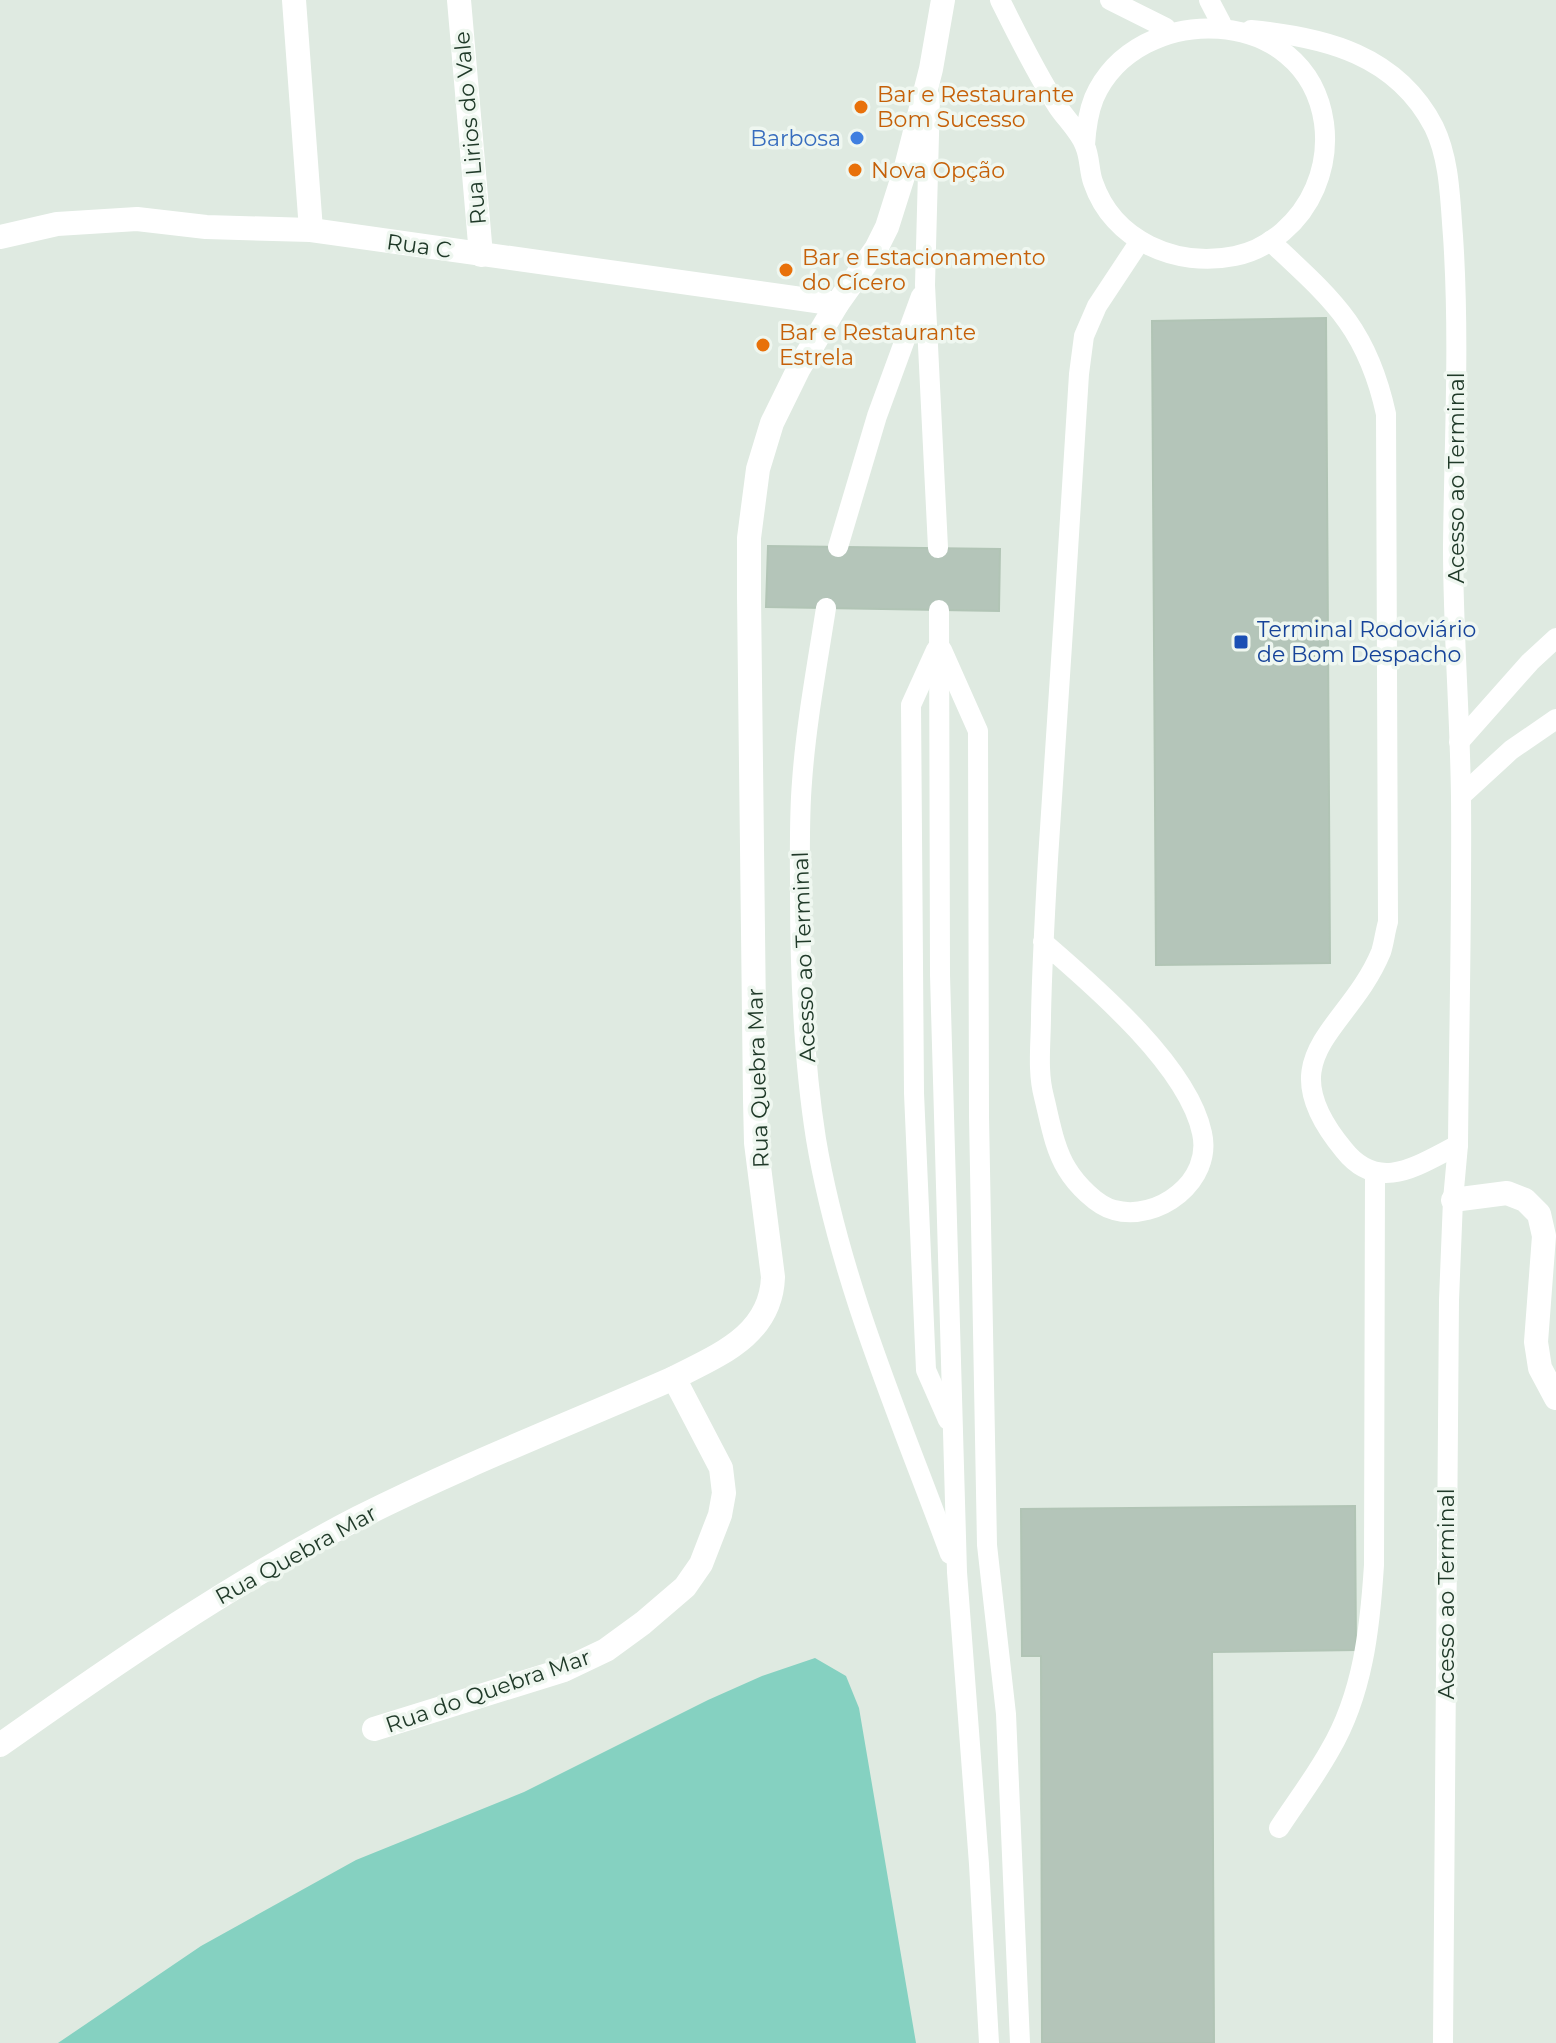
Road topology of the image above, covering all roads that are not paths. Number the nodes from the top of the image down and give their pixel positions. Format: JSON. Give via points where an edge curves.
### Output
{"nodes":[{"id":1,"x":294,"y":0,"type":"edge"},
{"id":2,"x":459,"y":0,"type":"edge"},
{"id":3,"x":943,"y":0,"type":"edge"},
{"id":4,"x":1000,"y":0,"type":"edge"},
{"id":5,"x":1110,"y":0,"type":"edge"},
{"id":6,"x":1209,"y":0,"type":"edge"},
{"id":7,"x":1221,"y":23,"type":"junction"},
{"id":8,"x":1166,"y":28,"type":"junction"},
{"id":9,"x":1251,"y":30,"type":"junction"},
{"id":10,"x":931,"y":69,"type":"junction"},
{"id":11,"x":1085,"y":145,"type":"junction"},
{"id":12,"x":311,"y":230,"type":"junction"},
{"id":13,"x":0,"y":237,"type":"edge"},
{"id":14,"x":1140,"y":241,"type":"junction"},
{"id":15,"x":1270,"y":241,"type":"junction"},
{"id":16,"x":481,"y":255,"type":"junction"},
{"id":17,"x":925,"y":285,"type":"junction"},
{"id":18,"x":837,"y":304,"type":"junction"},
{"id":19,"x":838,"y":547,"type":"dead end"},
{"id":20,"x":938,"y":548,"type":"dead end"},
{"id":21,"x":826,"y":608,"type":"dead end"},
{"id":22,"x":939,"y":610,"type":"dead end"},
{"id":23,"x":1556,"y":638,"type":"edge"},
{"id":24,"x":939,"y":643,"type":"junction"},
{"id":25,"x":1556,"y":719,"type":"edge"},
{"id":26,"x":1459,"y":742,"type":"junction"},
{"id":27,"x":1461,"y":796,"type":"junction"},
{"id":28,"x":1043,"y":942,"type":"junction"},
{"id":29,"x":1458,"y":1145,"type":"junction"},
{"id":30,"x":1375,"y":1174,"type":"junction"},
{"id":31,"x":1453,"y":1200,"type":"junction"},
{"id":32,"x":1549,"y":1222,"type":"edge"},
{"id":33,"x":674,"y":1378,"type":"junction"},
{"id":34,"x":1556,"y":1398,"type":"edge"},
{"id":35,"x":953,"y":1431,"type":"junction"},
{"id":36,"x":957,"y":1572,"type":"junction"},
{"id":37,"x":374,"y":1729,"type":"dead end"},
{"id":38,"x":0,"y":1745,"type":"edge"},
{"id":39,"x":1279,"y":1828,"type":"dead end"},
{"id":40,"x":989,"y":2043,"type":"edge"},
{"id":41,"x":1020,"y":2043,"type":"edge"},
{"id":42,"x":1443,"y":2043,"type":"edge"}],
"edges":[{"from":1,"to":12,"type":"street"},
{"from":2,"to":16,"type":"street","name":"Rua Lirios do Vale"},
{"from":3,"to":10,"type":"street","name":"Rua Quebra Mar"},
{"from":4,"to":11,"type":"lane","name":"Acesso ao Terminal","via":[[1058,107]]},
{"from":5,"to":8,"type":"lane"},
{"from":6,"to":7,"type":"lane"},
{"from":7,"to":8,"type":"lane","name":"Acesso ao Terminal","via":[[1198,20]]},
{"from":7,"to":9,"type":"lane","name":"Acesso ao Terminal"},
{"from":8,"to":11,"type":"lane","name":"Acesso ao Terminal","via":[[1144,38],[1106,74],[1094,96]]},
{"from":9,"to":15,"type":"lane","name":"Acesso ao Terminal","via":[[1283,48],[1302,70],[1317,94],[1325,129],[1324,167],[1309,203]]},
{"from":9,"to":26,"type":"lane","name":"Acesso ao Terminal","via":[[1322,42],[1375,61],[1420,104],[1443,152],[1457,314],[1453,551]]},
{"from":10,"to":17,"type":"lane"},
{"from":10,"to":18,"type":"street","name":"Rua Quebra Mar","via":[[887,227]]},
{"from":11,"to":14,"type":"lane","name":"Acesso ao Terminal","via":[[1100,198],[1111,216]]},
{"from":12,"to":13,"type":"street","name":"Rua C","via":[[137,219],[57,224]]},
{"from":12,"to":16,"type":"street","name":"Rua C"},
{"from":14,"to":15,"type":"lane","name":"Acesso ao Terminal","via":[[1170,255],[1205,261],[1239,256]]},
{"from":14,"to":28,"type":"lane","via":[[1097,306],[1084,336]]},
{"from":15,"to":30,"type":"lane","via":[[1350,322],[1370,356],[1386,414],[1388,922],[1381,951],[1362,987],[1330,1027],[1310,1074],[1322,1123],[1350,1158]]},
{"from":16,"to":18,"type":"street","name":"Rua C"},
{"from":17,"to":19,"type":"lane","via":[[877,416]]},
{"from":17,"to":20,"type":"lane"},
{"from":18,"to":33,"type":"street","name":"Rua Quebra Mar","via":[[772,423],[758,469],[749,538],[756,1128],[772,1295],[743,1339]]},
{"from":21,"to":36,"type":"lane","name":"Acesso ao Terminal","via":[[801,784],[800,975],[816,1141],[868,1329]]},
{"from":22,"to":24,"type":"lane","name":"Acesso ao Terminal"},
{"from":23,"to":26,"type":"lane"},
{"from":24,"to":35,"type":"lane","name":"Acesso ao Terminal","via":[[940,975]]},
{"from":24,"to":35,"type":"lane","via":[[911,705],[914,1093],[926,1370]]},
{"from":24,"to":41,"type":"lane","via":[[978,731],[987,1545],[1006,1714]]},
{"from":25,"to":27,"type":"lane","via":[[1511,750]]},
{"from":26,"to":27,"type":"lane","name":"Acesso ao Terminal"},
{"from":27,"to":29,"type":"lane","name":"Acesso ao Terminal"},
{"from":28,"to":28,"type":"lane","via":[[1040,1082],[1059,1152],[1068,1171],[1111,1210],[1149,1211],[1193,1180],[1204,1149],[1194,1108],[1141,1034]]},
{"from":29,"to":30,"type":"lane","via":[[1401,1173]]},
{"from":29,"to":31,"type":"lane","name":"Acesso ao Terminal"},
{"from":30,"to":39,"type":"lane","via":[[1370,1621],[1360,1678],[1331,1749]]},
{"from":31,"to":32,"type":"street","via":[[1507,1193],[1525,1200]]},
{"from":31,"to":42,"type":"lane","name":"Acesso ao Terminal"},
{"from":32,"to":34,"type":"street","via":[[1536,1342],[1540,1368]]},
{"from":33,"to":37,"type":"street","name":"Rua do Quebra Mar","via":[[721,1468],[724,1493],[701,1564],[685,1587],[606,1650],[564,1670]]},
{"from":33,"to":38,"type":"street","name":"Rua Quebra Mar","via":[[358,1518],[219,1596]]},
{"from":35,"to":36,"type":"lane","name":"Acesso ao Terminal"},
{"from":36,"to":40,"type":"lane","name":"Acesso ao Terminal"}]}
